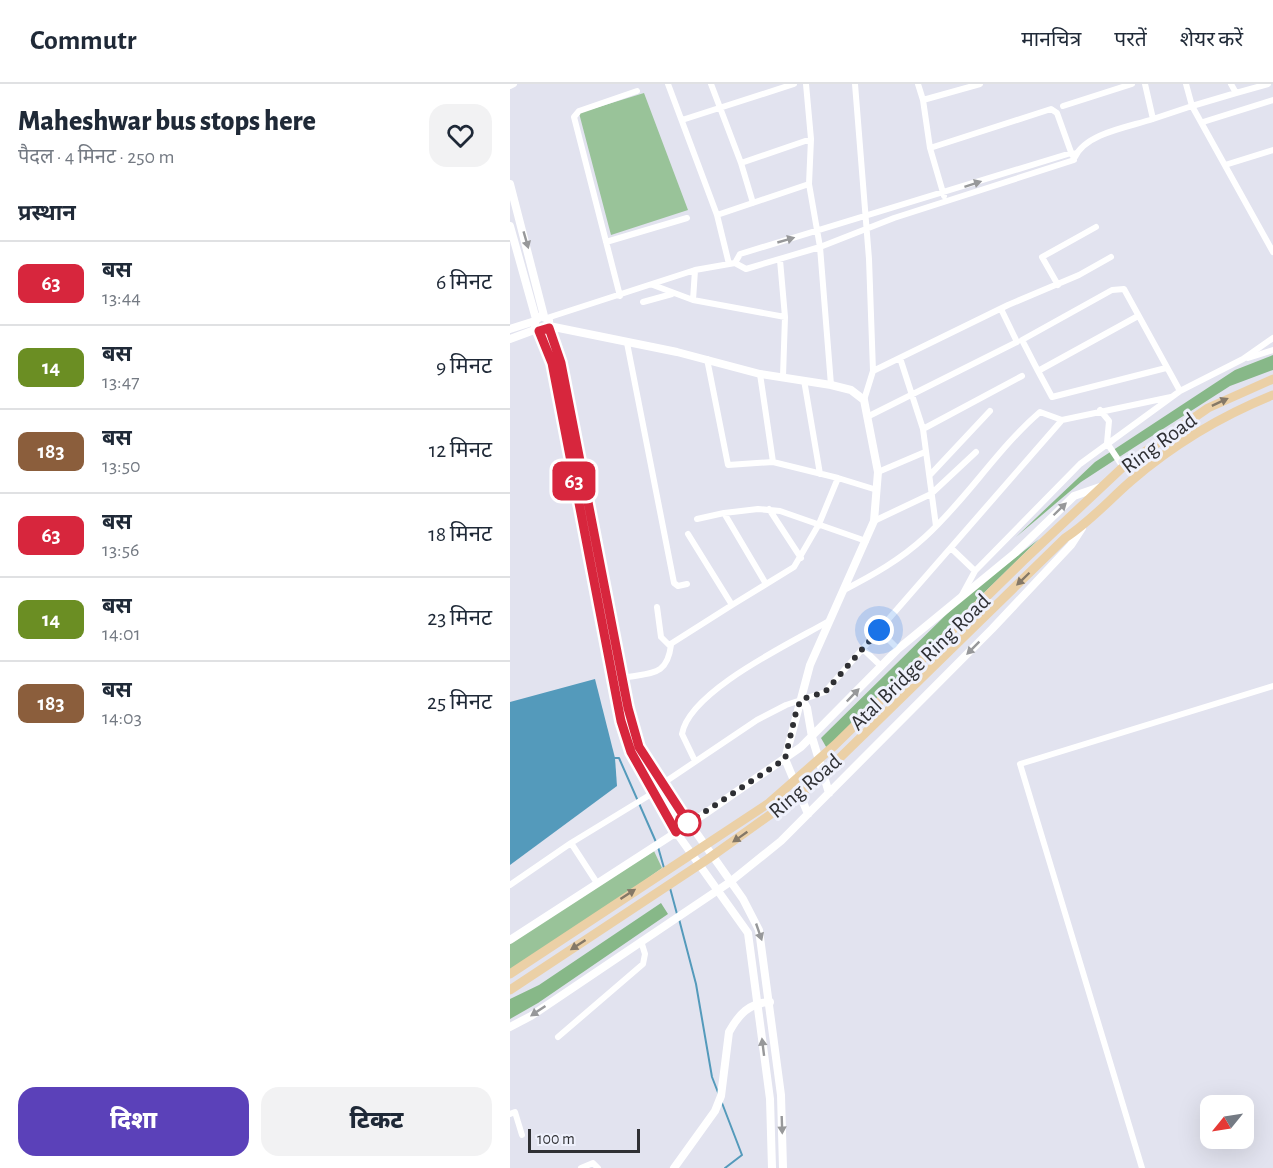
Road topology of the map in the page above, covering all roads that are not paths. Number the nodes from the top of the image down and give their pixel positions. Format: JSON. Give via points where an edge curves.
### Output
{"nodes":[{"id":1,"x":668,"y":84,"type":"edge"},
{"id":2,"x":711,"y":84,"type":"edge"},
{"id":3,"x":794,"y":84,"type":"edge"},
{"id":4,"x":806,"y":84,"type":"edge"},
{"id":5,"x":855,"y":84,"type":"edge"},
{"id":6,"x":918,"y":84,"type":"edge"},
{"id":7,"x":980,"y":84,"type":"edge"},
{"id":8,"x":1132,"y":84,"type":"edge"},
{"id":9,"x":1145,"y":84,"type":"edge"},
{"id":10,"x":1186,"y":84,"type":"edge"},
{"id":11,"x":1231,"y":84,"type":"edge"},
{"id":12,"x":1268,"y":84,"type":"edge"},
{"id":13,"x":637,"y":91,"type":"dead end"},
{"id":14,"x":1236,"y":93,"type":"junction"},
{"id":15,"x":923,"y":100,"type":"junction"},
{"id":16,"x":1273,"y":100,"type":"edge"},
{"id":17,"x":1063,"y":106,"type":"dead end"},
{"id":18,"x":1192,"y":106,"type":"junction"},
{"id":19,"x":720,"y":108,"type":"junction"},
{"id":20,"x":1153,"y":119,"type":"junction"},
{"id":21,"x":682,"y":120,"type":"junction"},
{"id":22,"x":1203,"y":122,"type":"junction"},
{"id":23,"x":811,"y":140,"type":"junction"},
{"id":24,"x":930,"y":148,"type":"junction"},
{"id":25,"x":1271,"y":151,"type":"edge"},
{"id":26,"x":1074,"y":156,"type":"junction"},
{"id":27,"x":1273,"y":159,"type":"edge"},
{"id":28,"x":741,"y":163,"type":"junction"},
{"id":29,"x":1225,"y":165,"type":"junction"},
{"id":30,"x":510,"y":184,"type":"edge"},
{"id":31,"x":809,"y":184,"type":"junction"},
{"id":32,"x":943,"y":194,"type":"junction"},
{"id":33,"x":945,"y":202,"type":"junction"},
{"id":34,"x":753,"y":203,"type":"junction"},
{"id":35,"x":892,"y":209,"type":"junction"},
{"id":36,"x":717,"y":215,"type":"junction"},
{"id":37,"x":865,"y":217,"type":"junction"},
{"id":38,"x":687,"y":218,"type":"dead end"},
{"id":39,"x":894,"y":218,"type":"junction"},
{"id":40,"x":510,"y":226,"type":"edge"},
{"id":41,"x":1096,"y":227,"type":"dead end"},
{"id":42,"x":866,"y":229,"type":"junction"},
{"id":43,"x":817,"y":231,"type":"junction"},
{"id":44,"x":606,"y":242,"type":"junction"},
{"id":45,"x":820,"y":247,"type":"junction"},
{"id":46,"x":1273,"y":252,"type":"edge"},
{"id":47,"x":1111,"y":257,"type":"dead end"},
{"id":48,"x":780,"y":260,"type":"junction"},
{"id":49,"x":732,"y":264,"type":"junction"},
{"id":50,"x":695,"y":270,"type":"junction"},
{"id":51,"x":653,"y":285,"type":"junction"},
{"id":52,"x":1059,"y":285,"type":"junction"},
{"id":53,"x":673,"y":294,"type":"junction"},
{"id":54,"x":620,"y":296,"type":"junction"},
{"id":55,"x":693,"y":300,"type":"junction"},
{"id":56,"x":643,"y":302,"type":"dead end"},
{"id":57,"x":1001,"y":309,"type":"junction"},
{"id":58,"x":1138,"y":316,"type":"junction"},
{"id":59,"x":785,"y":317,"type":"junction"},
{"id":60,"x":542,"y":323,"type":"junction"},
{"id":61,"x":510,"y":329,"type":"edge"},
{"id":62,"x":1273,"y":338,"type":"edge"},
{"id":63,"x":510,"y":339,"type":"edge"},
{"id":64,"x":627,"y":343,"type":"junction"},
{"id":65,"x":1273,"y":350,"type":"edge"},
{"id":66,"x":900,"y":358,"type":"junction"},
{"id":67,"x":707,"y":359,"type":"junction"},
{"id":68,"x":1243,"y":359,"type":"junction"},
{"id":69,"x":1166,"y":368,"type":"junction"},
{"id":70,"x":1038,"y":370,"type":"junction"},
{"id":71,"x":873,"y":371,"type":"junction"},
{"id":72,"x":760,"y":374,"type":"junction"},
{"id":73,"x":783,"y":376,"type":"junction"},
{"id":74,"x":1022,"y":376,"type":"dead end"},
{"id":75,"x":1273,"y":379,"type":"edge"},
{"id":76,"x":804,"y":380,"type":"junction"},
{"id":77,"x":831,"y":385,"type":"junction"},
{"id":78,"x":1180,"y":391,"type":"junction"},
{"id":79,"x":912,"y":394,"type":"junction"},
{"id":80,"x":1273,"y":395,"type":"edge"},
{"id":81,"x":1171,"y":397,"type":"junction"},
{"id":82,"x":864,"y":400,"type":"junction"},
{"id":83,"x":1100,"y":410,"type":"junction"},
{"id":84,"x":990,"y":411,"type":"dead end"},
{"id":85,"x":869,"y":416,"type":"junction"},
{"id":86,"x":1062,"y":420,"type":"junction"},
{"id":87,"x":923,"y":429,"type":"junction"},
{"id":88,"x":1107,"y":443,"type":"junction"},
{"id":89,"x":925,"y":452,"type":"junction"},
{"id":90,"x":976,"y":452,"type":"dead end"},
{"id":91,"x":773,"y":462,"type":"junction"},
{"id":92,"x":1123,"y":467,"type":"junction"},
{"id":93,"x":878,"y":472,"type":"junction"},
{"id":94,"x":820,"y":474,"type":"junction"},
{"id":95,"x":930,"y":475,"type":"junction"},
{"id":96,"x":838,"y":478,"type":"junction"},
{"id":97,"x":1102,"y":486,"type":"junction"},
{"id":98,"x":877,"y":490,"type":"junction"},
{"id":99,"x":931,"y":494,"type":"junction"},
{"id":100,"x":768,"y":509,"type":"junction"},
{"id":101,"x":724,"y":513,"type":"junction"},
{"id":102,"x":697,"y":519,"type":"dead end"},
{"id":103,"x":874,"y":521,"type":"junction"},
{"id":104,"x":819,"y":524,"type":"junction"},
{"id":105,"x":936,"y":526,"type":"junction"},
{"id":106,"x":1083,"y":527,"type":"junction"},
{"id":107,"x":1058,"y":528,"type":"joint"},
{"id":108,"x":687,"y":534,"type":"dead end"},
{"id":109,"x":866,"y":541,"type":"junction"},
{"id":110,"x":951,"y":548,"type":"junction"},
{"id":111,"x":801,"y":558,"type":"junction"},
{"id":112,"x":975,"y":571,"type":"junction"},
{"id":113,"x":687,"y":584,"type":"dead end"},
{"id":114,"x":766,"y":584,"type":"junction"},
{"id":115,"x":844,"y":590,"type":"junction"},
{"id":116,"x":962,"y":595,"type":"junction"},
{"id":117,"x":732,"y":605,"type":"junction"},
{"id":118,"x":657,"y":607,"type":"dead end"},
{"id":119,"x":829,"y":621,"type":"junction"},
{"id":120,"x":879,"y":630,"type":"junction"},
{"id":121,"x":671,"y":645,"type":"junction"},
{"id":122,"x":863,"y":649,"type":"junction"},
{"id":123,"x":898,"y":649,"type":"junction"},
{"id":124,"x":881,"y":666,"type":"junction"},
{"id":125,"x":623,"y":678,"type":"junction"},
{"id":126,"x":1273,"y":686,"type":"edge"},
{"id":127,"x":802,"y":699,"type":"junction"},
{"id":128,"x":812,"y":737,"type":"junction"},
{"id":129,"x":785,"y":759,"type":"junction"},
{"id":130,"x":695,"y":761,"type":"junction"},
{"id":131,"x":662,"y":784,"type":"junction"},
{"id":132,"x":653,"y":793,"type":"junction"},
{"id":133,"x":829,"y":793,"type":"junction"},
{"id":134,"x":808,"y":814,"type":"junction"},
{"id":135,"x":689,"y":824,"type":"junction"},
{"id":136,"x":676,"y":832,"type":"junction"},
{"id":137,"x":571,"y":843,"type":"junction"},
{"id":138,"x":730,"y":882,"type":"junction"},
{"id":139,"x":597,"y":883,"type":"junction"},
{"id":140,"x":510,"y":885,"type":"edge"},
{"id":141,"x":717,"y":890,"type":"junction"},
{"id":142,"x":510,"y":940,"type":"edge"},
{"id":143,"x":641,"y":941,"type":"junction"},
{"id":144,"x":510,"y":974,"type":"edge"},
{"id":145,"x":510,"y":990,"type":"edge"},
{"id":146,"x":770,"y":1002,"type":"junction"},
{"id":147,"x":757,"y":1003,"type":"junction"},
{"id":148,"x":510,"y":1027,"type":"edge"},
{"id":149,"x":558,"y":1037,"type":"dead end"},
{"id":150,"x":510,"y":1114,"type":"edge"},
{"id":151,"x":522,"y":1135,"type":"dead end"},
{"id":152,"x":581,"y":1168,"type":"edge"},
{"id":153,"x":598,"y":1168,"type":"edge"},
{"id":154,"x":674,"y":1168,"type":"edge"},
{"id":155,"x":772,"y":1168,"type":"edge"},
{"id":156,"x":783,"y":1168,"type":"edge"},
{"id":157,"x":1142,"y":1168,"type":"edge"}],
"edges":[{"from":1,"to":21,"type":"street"},
{"from":2,"to":19,"type":"street"},
{"from":3,"to":19,"type":"street"},
{"from":4,"to":23,"type":"street"},
{"from":5,"to":37,"type":"street"},
{"from":6,"to":15,"type":"street"},
{"from":7,"to":15,"type":"street"},
{"from":8,"to":17,"type":"street"},
{"from":9,"to":20,"type":"street"},
{"from":10,"to":18,"type":"street"},
{"from":11,"to":14,"type":"street"},
{"from":12,"to":14,"type":"street"},
{"from":13,"to":44,"type":"street","via":[[579,111],[574,117]]},
{"from":14,"to":18,"type":"street"},
{"from":15,"to":24,"type":"street"},
{"from":16,"to":22,"type":"street"},
{"from":18,"to":20,"type":"street"},
{"from":18,"to":22,"type":"street"},
{"from":19,"to":21,"type":"street"},
{"from":19,"to":28,"type":"street"},
{"from":20,"to":26,"type":"street","via":[[1091,140]]},
{"from":21,"to":36,"type":"street"},
{"from":22,"to":29,"type":"street"},
{"from":23,"to":28,"type":"street"},
{"from":23,"to":31,"type":"street"},
{"from":24,"to":26,"type":"street","via":[[1051,109],[1057,113]]},
{"from":24,"to":32,"type":"street"},
{"from":25,"to":27,"type":"street"},
{"from":25,"to":29,"type":"street"},
{"from":32,"to":26,"type":"street","one_way":true},
{"from":26,"to":33,"type":"street"},
{"from":28,"to":34,"type":"street"},
{"from":29,"to":46,"type":"street"},
{"from":30,"to":60,"type":"main road","one_way":true},
{"from":31,"to":34,"type":"street"},
{"from":31,"to":43,"type":"street"},
{"from":32,"to":33,"type":"street"},
{"from":32,"to":35,"type":"street"},
{"from":33,"to":39,"type":"street"},
{"from":34,"to":36,"type":"street"},
{"from":35,"to":37,"type":"street"},
{"from":35,"to":39,"type":"street"},
{"from":36,"to":49,"type":"street"},
{"from":37,"to":42,"type":"street"},
{"from":37,"to":43,"type":"street"},
{"from":38,"to":44,"type":"street"},
{"from":39,"to":42,"type":"street"},
{"from":40,"to":60,"type":"main road"},
{"from":41,"to":52,"type":"street","via":[[1042,257]]},
{"from":42,"to":45,"type":"street"},
{"from":42,"to":71,"type":"street"},
{"from":43,"to":45,"type":"street"},
{"from":49,"to":43,"type":"street","one_way":true,"via":[[740,254]]},
{"from":44,"to":54,"type":"street"},
{"from":45,"to":48,"type":"street"},
{"from":45,"to":77,"type":"street"},
{"from":47,"to":52,"type":"street"},
{"from":48,"to":49,"type":"street","via":[[746,269]]},
{"from":48,"to":59,"type":"street"},
{"from":49,"to":50,"type":"street"},
{"from":50,"to":51,"type":"street"},
{"from":50,"to":55,"type":"street"},
{"from":51,"to":53,"type":"street"},
{"from":51,"to":54,"type":"street"},
{"from":52,"to":57,"type":"street"},
{"from":53,"to":55,"type":"street"},
{"from":53,"to":56,"type":"street"},
{"from":54,"to":60,"type":"street"},
{"from":55,"to":59,"type":"street"},
{"from":57,"to":66,"type":"street"},
{"from":57,"to":79,"type":"street","via":[[1017,342]]},
{"from":58,"to":69,"type":"street"},
{"from":58,"to":70,"type":"street"},
{"from":58,"to":70,"type":"street","via":[[1124,289],[1112,290],[1022,340]]},
{"from":59,"to":73,"type":"street"},
{"from":60,"to":61,"type":"street"},
{"from":60,"to":63,"type":"street"},
{"from":60,"to":64,"type":"street"},
{"from":60,"to":125,"type":"main road","via":[[561,363]]},
{"from":60,"to":132,"type":"main road","via":[[621,721],[631,752]]},
{"from":62,"to":68,"type":"street"},
{"from":64,"to":67,"type":"street"},
{"from":64,"to":113,"type":"street","via":[[674,583]]},
{"from":65,"to":68,"type":"street"},
{"from":66,"to":71,"type":"street"},
{"from":66,"to":79,"type":"street"},
{"from":67,"to":72,"type":"street"},
{"from":67,"to":91,"type":"street","via":[[728,465]]},
{"from":68,"to":78,"type":"street"},
{"from":69,"to":70,"type":"street","via":[[1052,397]]},
{"from":69,"to":78,"type":"street"},
{"from":71,"to":82,"type":"street"},
{"from":72,"to":73,"type":"street"},
{"from":72,"to":91,"type":"street"},
{"from":73,"to":76,"type":"street"},
{"from":74,"to":87,"type":"street"},
{"from":92,"to":75,"type":"main road","name":"Ring Road","one_way":true,"via":[[1208,408]]},
{"from":76,"to":77,"type":"street"},
{"from":76,"to":94,"type":"street"},
{"from":77,"to":82,"type":"street","via":[[851,390]]},
{"from":78,"to":81,"type":"street"},
{"from":79,"to":85,"type":"street"},
{"from":79,"to":87,"type":"street"},
{"from":80,"to":106,"type":"main road","name":"Ring Road","via":[[1211,422],[1132,480]]},
{"from":81,"to":83,"type":"street"},
{"from":81,"to":88,"type":"street"},
{"from":82,"to":85,"type":"street"},
{"from":83,"to":86,"type":"street"},
{"from":83,"to":88,"type":"street","via":[[1109,421]]},
{"from":84,"to":95,"type":"street"},
{"from":85,"to":93,"type":"street"},
{"from":86,"to":105,"type":"street","via":[[1040,412],[983,470]]},
{"from":86,"to":110,"type":"street"},
{"from":87,"to":89,"type":"street"},
{"from":88,"to":92,"type":"street"},
{"from":88,"to":112,"type":"street","via":[[1080,464]]},
{"from":89,"to":93,"type":"street"},
{"from":89,"to":95,"type":"street"},
{"from":90,"to":99,"type":"street"},
{"from":91,"to":94,"type":"street"},
{"from":92,"to":97,"type":"main road","name":"Ring Road"},
{"from":93,"to":98,"type":"street"},
{"from":94,"to":96,"type":"street"},
{"from":95,"to":99,"type":"street"},
{"from":96,"to":98,"type":"street"},
{"from":96,"to":104,"type":"street"},
{"from":97,"to":107,"type":"main road","name":"Ring Road"},
{"from":116,"to":97,"type":"street","one_way":true,"via":[[1015,553],[1074,496]]},
{"from":98,"to":103,"type":"street"},
{"from":99,"to":103,"type":"street"},
{"from":99,"to":105,"type":"street"},
{"from":100,"to":101,"type":"street"},
{"from":100,"to":104,"type":"street"},
{"from":100,"to":111,"type":"street"},
{"from":101,"to":102,"type":"street"},
{"from":101,"to":114,"type":"street"},
{"from":103,"to":109,"type":"street"},
{"from":104,"to":109,"type":"street"},
{"from":104,"to":111,"type":"street"},
{"from":105,"to":115,"type":"street","via":[[887,567]]},
{"from":106,"to":133,"type":"street","one_way":true,"via":[[1006,614]]},
{"from":106,"to":145,"type":"main road","name":"Ring Road","one_way":true,"via":[[1065,538],[813,784]]},
{"from":144,"to":107,"type":"main road","name":"Atal Bridge Ring Road","one_way":true,"via":[[769,803],[835,745]]},
{"from":108,"to":117,"type":"street"},
{"from":109,"to":115,"type":"street"},
{"from":110,"to":112,"type":"street"},
{"from":110,"to":120,"type":"street"},
{"from":111,"to":114,"type":"street","via":[[794,567]]},
{"from":112,"to":116,"type":"street"},
{"from":114,"to":117,"type":"street"},
{"from":115,"to":119,"type":"street"},
{"from":116,"to":123,"type":"street"},
{"from":117,"to":121,"type":"street"},
{"from":118,"to":121,"type":"street","via":[[661,637]]},
{"from":119,"to":127,"type":"street","via":[[810,665]]},
{"from":119,"to":130,"type":"street","via":[[738,674],[692,710],[682,734]]},
{"from":120,"to":122,"type":"street"},
{"from":120,"to":123,"type":"street"},
{"from":121,"to":125,"type":"street","via":[[669,661],[663,668]]},
{"from":122,"to":124,"type":"street"},
{"from":122,"to":127,"type":"street","via":[[825,692]]},
{"from":123,"to":124,"type":"street"},
{"from":128,"to":124,"type":"street","one_way":true},
{"from":125,"to":131,"type":"main road","via":[[639,747]]},
{"from":126,"to":157,"type":"street","via":[[1020,764]]},
{"from":127,"to":128,"type":"street"},
{"from":127,"to":129,"type":"street"},
{"from":127,"to":130,"type":"street","via":[[757,720]]},
{"from":128,"to":129,"type":"street"},
{"from":128,"to":133,"type":"street"},
{"from":129,"to":134,"type":"street"},
{"from":129,"to":135,"type":"street"},
{"from":130,"to":131,"type":"street"},
{"from":131,"to":135,"type":"main road"},
{"from":132,"to":136,"type":"main road"},
{"from":132,"to":137,"type":"street"},
{"from":133,"to":134,"type":"street"},
{"from":134,"to":138,"type":"street"},
{"from":135,"to":136,"type":"street"},
{"from":135,"to":138,"type":"main road"},
{"from":136,"to":139,"type":"street"},
{"from":136,"to":141,"type":"main road"},
{"from":137,"to":139,"type":"street"},
{"from":137,"to":140,"type":"street"},
{"from":138,"to":141,"type":"street"},
{"from":138,"to":146,"type":"main road","one_way":true,"via":[[759,930]]},
{"from":139,"to":142,"type":"street"},
{"from":141,"to":143,"type":"street"},
{"from":141,"to":147,"type":"main road","via":[[748,933]]},
{"from":143,"to":148,"type":"street","one_way":true},
{"from":143,"to":149,"type":"street","via":[[643,964]]},
{"from":146,"to":147,"type":"street"},
{"from":146,"to":156,"type":"main road","one_way":true,"via":[[781,1095]]},
{"from":147,"to":154,"type":"street","via":[[747,1008],[729,1032],[721,1096],[715,1111]]},
{"from":155,"to":147,"type":"main road","one_way":true,"via":[[770,1099]]},
{"from":150,"to":151,"type":"street","via":[[515,1112]]},
{"from":152,"to":153,"type":"street","via":[[593,1163]]}]}
